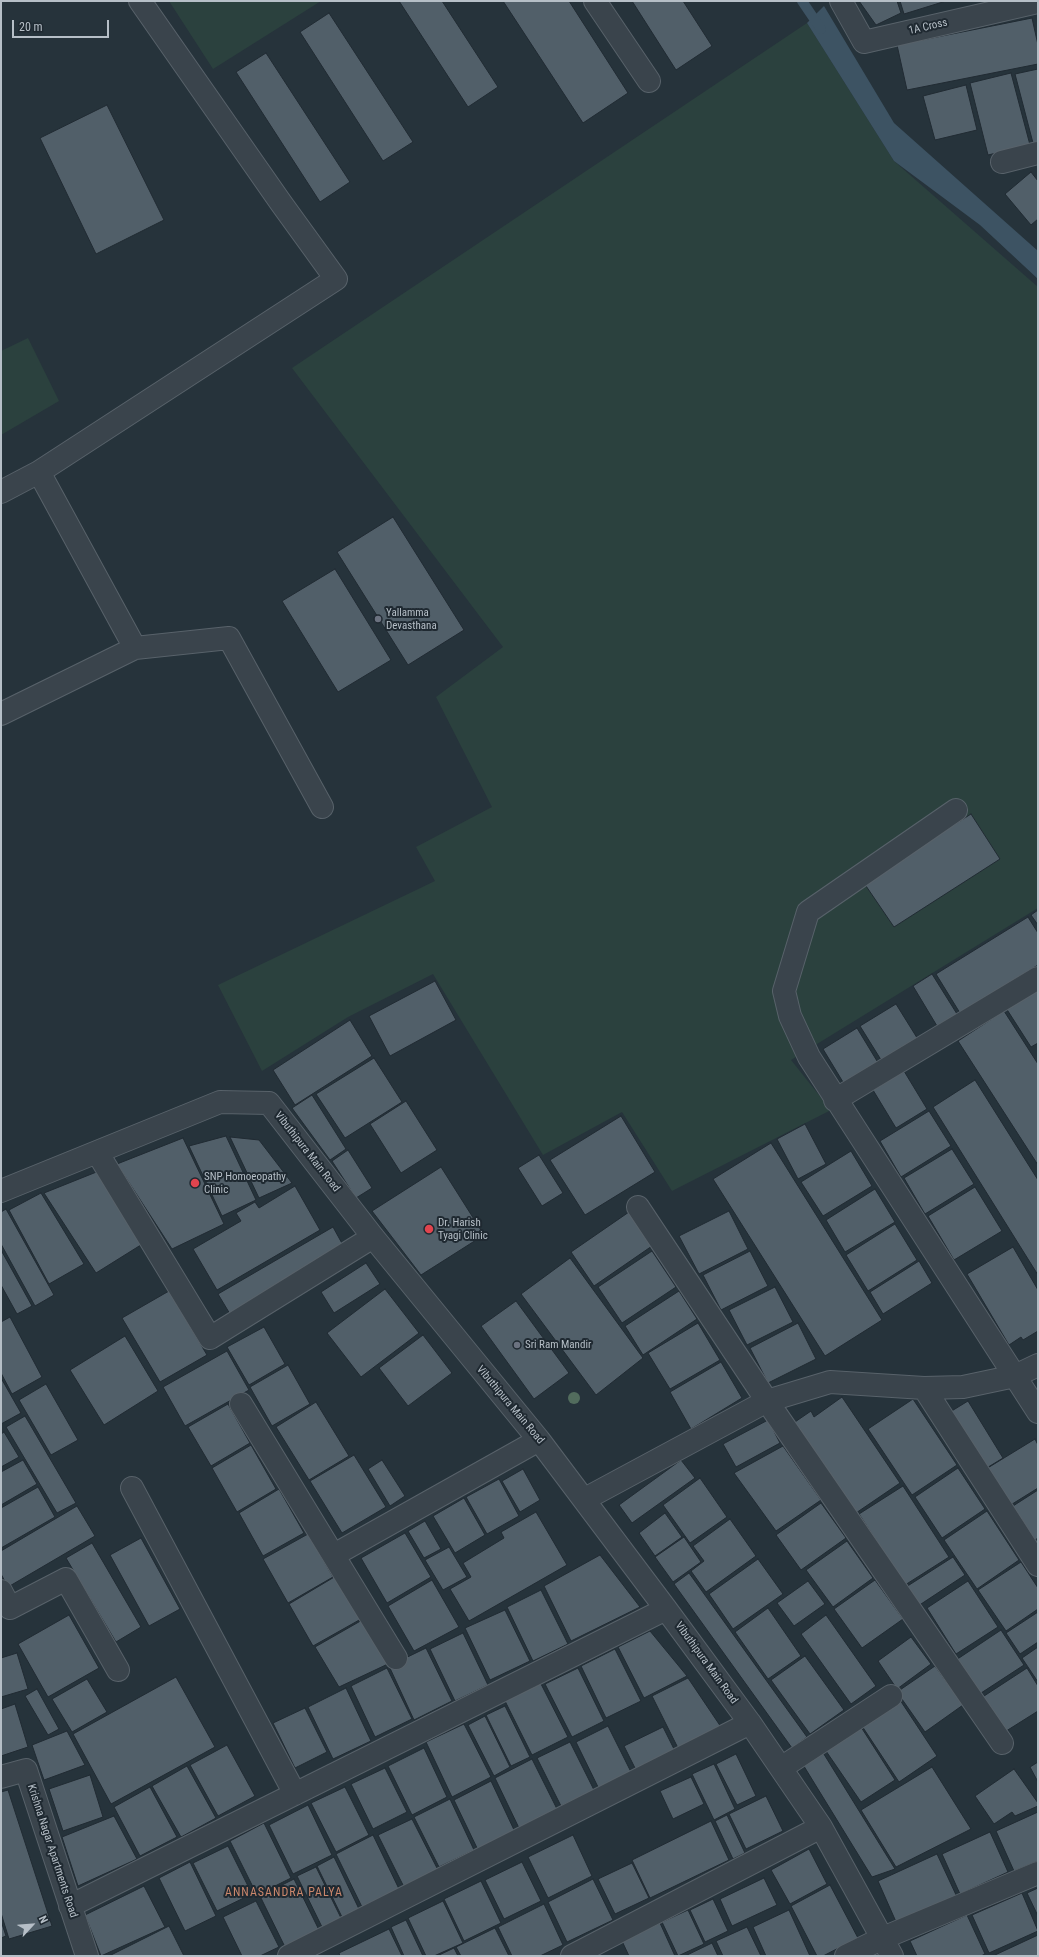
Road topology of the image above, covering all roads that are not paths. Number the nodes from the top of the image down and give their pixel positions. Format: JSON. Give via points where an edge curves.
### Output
{"nodes":[{"id":1,"x":140,"y":1,"type":"edge"},
{"id":2,"x":595,"y":1,"type":"edge"},
{"id":3,"x":841,"y":1,"type":"edge"},
{"id":4,"x":1038,"y":2,"type":"edge"},
{"id":5,"x":649,"y":81,"type":"dead end"},
{"id":6,"x":1038,"y":153,"type":"edge"},
{"id":7,"x":1002,"y":162,"type":"dead end"},
{"id":8,"x":39,"y":472,"type":"junction"},
{"id":9,"x":1,"y":492,"type":"edge"},
{"id":10,"x":135,"y":648,"type":"junction"},
{"id":11,"x":1,"y":714,"type":"edge"},
{"id":12,"x":322,"y":807,"type":"dead end"},
{"id":13,"x":956,"y":810,"type":"dead end"},
{"id":14,"x":1038,"y":978,"type":"edge"},
{"id":15,"x":835,"y":1100,"type":"junction"},
{"id":16,"x":97,"y":1152,"type":"junction"},
{"id":17,"x":1,"y":1191,"type":"edge"},
{"id":18,"x":638,"y":1207,"type":"dead end"},
{"id":19,"x":373,"y":1237,"type":"junction"},
{"id":20,"x":1038,"y":1365,"type":"edge"},
{"id":21,"x":1015,"y":1376,"type":"junction"},
{"id":22,"x":924,"y":1388,"type":"junction"},
{"id":23,"x":767,"y":1401,"type":"junction"},
{"id":24,"x":241,"y":1404,"type":"dead end"},
{"id":25,"x":1038,"y":1412,"type":"edge"},
{"id":26,"x":539,"y":1440,"type":"junction"},
{"id":27,"x":132,"y":1488,"type":"dead end"},
{"id":28,"x":585,"y":1499,"type":"junction"},
{"id":29,"x":334,"y":1555,"type":"junction"},
{"id":30,"x":1038,"y":1565,"type":"edge"},
{"id":31,"x":1,"y":1591,"type":"edge"},
{"id":32,"x":666,"y":1609,"type":"junction"},
{"id":33,"x":396,"y":1658,"type":"dead end"},
{"id":34,"x":118,"y":1670,"type":"dead end"},
{"id":35,"x":891,"y":1696,"type":"dead end"},
{"id":36,"x":750,"y":1723,"type":"junction"},
{"id":37,"x":1002,"y":1742,"type":"dead end"},
{"id":38,"x":781,"y":1768,"type":"junction"},
{"id":39,"x":1,"y":1777,"type":"edge"},
{"id":40,"x":294,"y":1794,"type":"junction"},
{"id":41,"x":821,"y":1827,"type":"junction"},
{"id":42,"x":1038,"y":1873,"type":"edge"},
{"id":43,"x":70,"y":1906,"type":"junction"},
{"id":44,"x":888,"y":1947,"type":"edge"},
{"id":45,"x":87,"y":1956,"type":"edge"},
{"id":46,"x":289,"y":1956,"type":"edge"},
{"id":47,"x":572,"y":1956,"type":"edge"},
{"id":48,"x":846,"y":1956,"type":"edge"}],
"edges":[{"from":1,"to":8,"type":"street","via":[[336,279]]},
{"from":2,"to":5,"type":"street"},
{"from":3,"to":4,"type":"street","name":"1A Cross","via":[[864,42]]},
{"from":6,"to":7,"type":"street"},
{"from":8,"to":9,"type":"street"},
{"from":8,"to":10,"type":"street"},
{"from":10,"to":11,"type":"street"},
{"from":10,"to":12,"type":"street","via":[[229,638]]},
{"from":13,"to":15,"type":"street","via":[[808,912],[784,991],[790,1016],[809,1057]]},
{"from":14,"to":15,"type":"street"},
{"from":15,"to":21,"type":"street"},
{"from":16,"to":17,"type":"street","name":"Vibuthipura Main Road"},
{"from":16,"to":19,"type":"street","name":"Vibuthipura Main Road","via":[[220,1102],[269,1103]]},
{"from":16,"to":19,"type":"street","via":[[210,1338]]},
{"from":18,"to":23,"type":"street"},
{"from":19,"to":26,"type":"street","name":"Vibuthipura Main Road"},
{"from":20,"to":21,"type":"street"},
{"from":21,"to":22,"type":"street","via":[[963,1387]]},
{"from":21,"to":25,"type":"street"},
{"from":22,"to":23,"type":"street","via":[[830,1382]]},
{"from":22,"to":30,"type":"street"},
{"from":23,"to":28,"type":"street"},
{"from":23,"to":37,"type":"street"},
{"from":24,"to":29,"type":"street"},
{"from":26,"to":28,"type":"street","name":"Vibuthipura Main Road"},
{"from":26,"to":29,"type":"street"},
{"from":27,"to":40,"type":"street"},
{"from":28,"to":32,"type":"street","name":"Vibuthipura Main Road"},
{"from":29,"to":33,"type":"street"},
{"from":31,"to":34,"type":"street","via":[[10,1608],[66,1579]]},
{"from":32,"to":36,"type":"street","name":"Vibuthipura Main Road"},
{"from":32,"to":40,"type":"street"},
{"from":35,"to":38,"type":"street"},
{"from":36,"to":38,"type":"street","name":"Vibuthipura Main Road"},
{"from":36,"to":46,"type":"street"},
{"from":38,"to":41,"type":"street","name":"Vibuthipura Main Road"},
{"from":39,"to":43,"type":"street","name":"Krishna Nagar Apartments Road","via":[[26,1770]]},
{"from":40,"to":43,"type":"street"},
{"from":41,"to":44,"type":"street","name":"Vibuthipura Main Road"},
{"from":41,"to":47,"type":"street"},
{"from":42,"to":44,"type":"street"},
{"from":43,"to":45,"type":"street","name":"Krishna Nagar Apartments Road"},
{"from":44,"to":48,"type":"street"}]}
